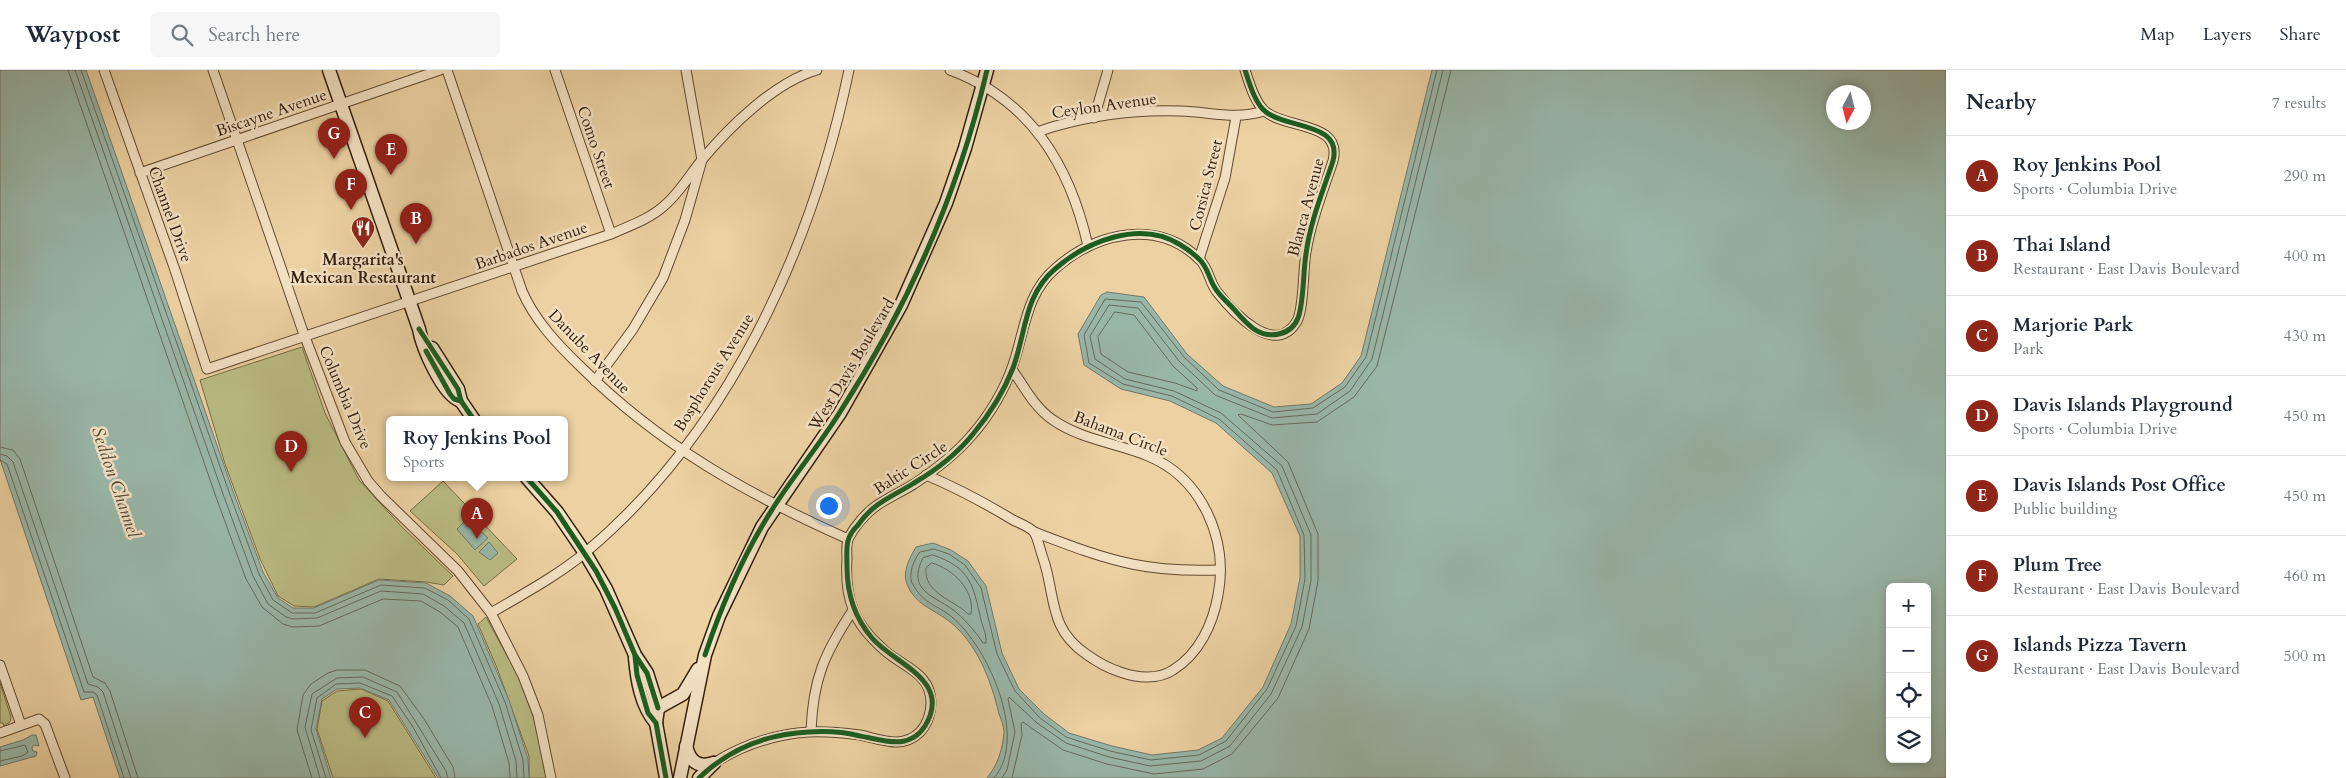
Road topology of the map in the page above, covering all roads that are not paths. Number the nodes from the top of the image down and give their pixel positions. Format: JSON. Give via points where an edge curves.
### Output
{"nodes":[{"id":1,"x":104,"y":70,"type":"edge"},
{"id":2,"x":213,"y":70,"type":"edge"},
{"id":3,"x":329,"y":70,"type":"edge"},
{"id":4,"x":440,"y":70,"type":"edge"},
{"id":5,"x":447,"y":70,"type":"edge"},
{"id":6,"x":555,"y":70,"type":"edge"},
{"id":7,"x":686,"y":70,"type":"edge"},
{"id":8,"x":817,"y":70,"type":"edge"},
{"id":9,"x":849,"y":70,"type":"edge"},
{"id":10,"x":950,"y":70,"type":"edge"},
{"id":11,"x":987,"y":70,"type":"edge"},
{"id":12,"x":1108,"y":70,"type":"edge"},
{"id":13,"x":1245,"y":70,"type":"edge"},
{"id":14,"x":984,"y":85,"type":"junction"},
{"id":15,"x":341,"y":104,"type":"junction"},
{"id":16,"x":1264,"y":111,"type":"junction"},
{"id":17,"x":1236,"y":117,"type":"junction"},
{"id":18,"x":1094,"y":118,"type":"junction"},
{"id":19,"x":1037,"y":132,"type":"junction"},
{"id":20,"x":237,"y":140,"type":"junction"},
{"id":21,"x":702,"y":160,"type":"junction"},
{"id":22,"x":140,"y":173,"type":"junction"},
{"id":23,"x":611,"y":234,"type":"junction"},
{"id":24,"x":1088,"y":246,"type":"junction"},
{"id":25,"x":1199,"y":259,"type":"junction"},
{"id":26,"x":514,"y":266,"type":"junction"},
{"id":27,"x":409,"y":302,"type":"junction"},
{"id":28,"x":305,"y":338,"type":"junction"},
{"id":29,"x":1012,"y":368,"type":"junction"},
{"id":30,"x":207,"y":369,"type":"joint"},
{"id":31,"x":595,"y":381,"type":"junction"},
{"id":32,"x":471,"y":416,"type":"edge"},
{"id":33,"x":681,"y":451,"type":"junction"},
{"id":34,"x":926,"y":476,"type":"junction"},
{"id":35,"x":530,"y":481,"type":"edge"},
{"id":36,"x":775,"y":505,"type":"junction"},
{"id":37,"x":1034,"y":532,"type":"junction"},
{"id":38,"x":848,"y":539,"type":"junction"},
{"id":39,"x":585,"y":553,"type":"junction"},
{"id":40,"x":1220,"y":570,"type":"junction"},
{"id":41,"x":853,"y":610,"type":"junction"},
{"id":42,"x":491,"y":613,"type":"junction"},
{"id":43,"x":635,"y":654,"type":"junction"},
{"id":44,"x":704,"y":656,"type":"junction"},
{"id":45,"x":0,"y":666,"type":"edge"},
{"id":46,"x":658,"y":708,"type":"junction"},
{"id":47,"x":656,"y":722,"type":"junction"},
{"id":48,"x":21,"y":725,"type":"junction"},
{"id":49,"x":811,"y":732,"type":"junction"},
{"id":50,"x":0,"y":733,"type":"edge"},
{"id":51,"x":686,"y":744,"type":"junction"},
{"id":52,"x":714,"y":763,"type":"junction"},
{"id":53,"x":666,"y":776,"type":"edge"},
{"id":54,"x":65,"y":778,"type":"edge"},
{"id":55,"x":551,"y":778,"type":"edge"},
{"id":56,"x":680,"y":778,"type":"edge"},
{"id":57,"x":699,"y":778,"type":"edge"}],
"edges":[{"from":1,"to":22,"type":"street","name":"Channel Drive"},
{"from":2,"to":20,"type":"street","name":"Columbia Drive"},
{"from":3,"to":15,"type":"street"},
{"from":4,"to":15,"type":"street","name":"Biscayne Avenue"},
{"from":5,"to":26,"type":"street","name":"Danube Avenue"},
{"from":6,"to":23,"type":"street","name":"Como Street"},
{"from":7,"to":21,"type":"street"},
{"from":8,"to":21,"type":"street","name":"Barbados Avenue","via":[[788,82],[767,96]]},
{"from":9,"to":33,"type":"street","name":"Bosphorous Avenue","via":[[825,167],[805,227],[777,294],[723,391]]},
{"from":10,"to":14,"type":"street"},
{"from":11,"to":14,"type":"street","name":"West Davis Boulevard"},
{"from":12,"to":18,"type":"street"},
{"from":13,"to":16,"type":"street"},
{"from":14,"to":19,"type":"street","via":[[1013,107]]},
{"from":14,"to":36,"type":"street","name":"West Davis Boulevard","via":[[946,203],[901,305],[840,413]]},
{"from":15,"to":20,"type":"street","name":"Biscayne Avenue"},
{"from":15,"to":27,"type":"street"},
{"from":16,"to":17,"type":"street","name":"Ceylon Avenue"},
{"from":16,"to":25,"type":"street","name":"Blanca Avenue","via":[[1286,122],[1318,131],[1330,138],[1335,147],[1306,248],[1298,320],[1282,333],[1256,331],[1217,292]]},
{"from":17,"to":18,"type":"street","name":"Ceylon Avenue","via":[[1181,111]]},
{"from":17,"to":25,"type":"street","name":"Corsica Street","via":[[1225,178]]},
{"from":18,"to":19,"type":"street","name":"Ceylon Avenue"},
{"from":19,"to":24,"type":"street","via":[[1067,177]]},
{"from":20,"to":22,"type":"street","name":"Biscayne Avenue"},
{"from":20,"to":28,"type":"street","name":"Columbia Drive"},
{"from":21,"to":23,"type":"street","name":"Barbados Avenue","via":[[664,207]]},
{"from":21,"to":31,"type":"street","via":[[685,220],[663,278],[633,329]]},
{"from":22,"to":30,"type":"street","name":"Channel Drive"},
{"from":23,"to":26,"type":"street","name":"Barbados Avenue"},
{"from":24,"to":25,"type":"street","name":"Baltic Circle","via":[[1120,236],[1158,235]]},
{"from":24,"to":29,"type":"street","name":"Baltic Circle","via":[[1045,278],[1029,306]]},
{"from":26,"to":27,"type":"street","name":"Barbados Avenue"},
{"from":26,"to":31,"type":"street","name":"Danube Avenue","via":[[527,303],[538,320]]},
{"from":27,"to":28,"type":"street","name":"Barbados Avenue"},
{"from":27,"to":32,"type":"street","via":[[419,329],[458,389],[460,401]]},
{"from":28,"to":30,"type":"street","name":"Barbados Avenue"},
{"from":28,"to":42,"type":"street","name":"Columbia Drive","via":[[342,435],[368,481],[386,503],[458,571]]},
{"from":29,"to":34,"type":"street","name":"Baltic Circle","via":[[995,403],[975,432],[960,449]]},
{"from":29,"to":40,"type":"street","name":"Bahama Circle","via":[[1035,403],[1053,420],[1090,438],[1149,456],[1189,484],[1201,500],[1216,534]]},
{"from":31,"to":33,"type":"street","name":"Danube Avenue","via":[[630,413]]},
{"from":33,"to":36,"type":"street","name":"Danube Avenue"},
{"from":33,"to":39,"type":"street","name":"Bosphorous Avenue","via":[[640,500]]},
{"from":34,"to":37,"type":"street","via":[[982,501]]},
{"from":34,"to":38,"type":"street","name":"Baltic Circle","via":[[878,502]]},
{"from":35,"to":39,"type":"street","via":[[557,512]]},
{"from":36,"to":38,"type":"street","name":"Danube Avenue"},
{"from":36,"to":44,"type":"street","name":"West Davis Boulevard","via":[[739,571]]},
{"from":37,"to":40,"type":"street","via":[[1133,564]]},
{"from":37,"to":40,"type":"street","name":"Bahama Circle","via":[[1063,634],[1100,664],[1129,675],[1158,676],[1186,661],[1212,619]]},
{"from":38,"to":41,"type":"street","via":[[847,570]]},
{"from":39,"to":42,"type":"street","name":"Bosphorous Avenue"},
{"from":39,"to":43,"type":"street","via":[[606,589]]},
{"from":41,"to":49,"type":"street","via":[[820,669],[813,696]]},
{"from":41,"to":49,"type":"street","via":[[882,649],[923,678],[931,702],[928,718],[913,737],[898,742],[845,733]]},
{"from":42,"to":55,"type":"street","name":"Columbia Drive","via":[[523,676],[538,715]]},
{"from":43,"to":46,"type":"street","via":[[646,673]]},
{"from":43,"to":47,"type":"street","via":[[637,675],[648,713]]},
{"from":44,"to":46,"type":"street","name":"West Davis Boulevard","via":[[683,694]]},
{"from":44,"to":51,"type":"street","name":"West Davis Boulevard"},
{"from":45,"to":48,"type":"street"},
{"from":46,"to":47,"type":"street"},
{"from":47,"to":53,"type":"street"},
{"from":48,"to":50,"type":"street"},
{"from":48,"to":54,"type":"street","via":[[38,719],[45,724]]},
{"from":49,"to":52,"type":"street","via":[[752,744]]},
{"from":51,"to":52,"type":"street","via":[[695,763]]},
{"from":51,"to":56,"type":"street","name":"West Davis Boulevard"},
{"from":52,"to":57,"type":"street"}]}
